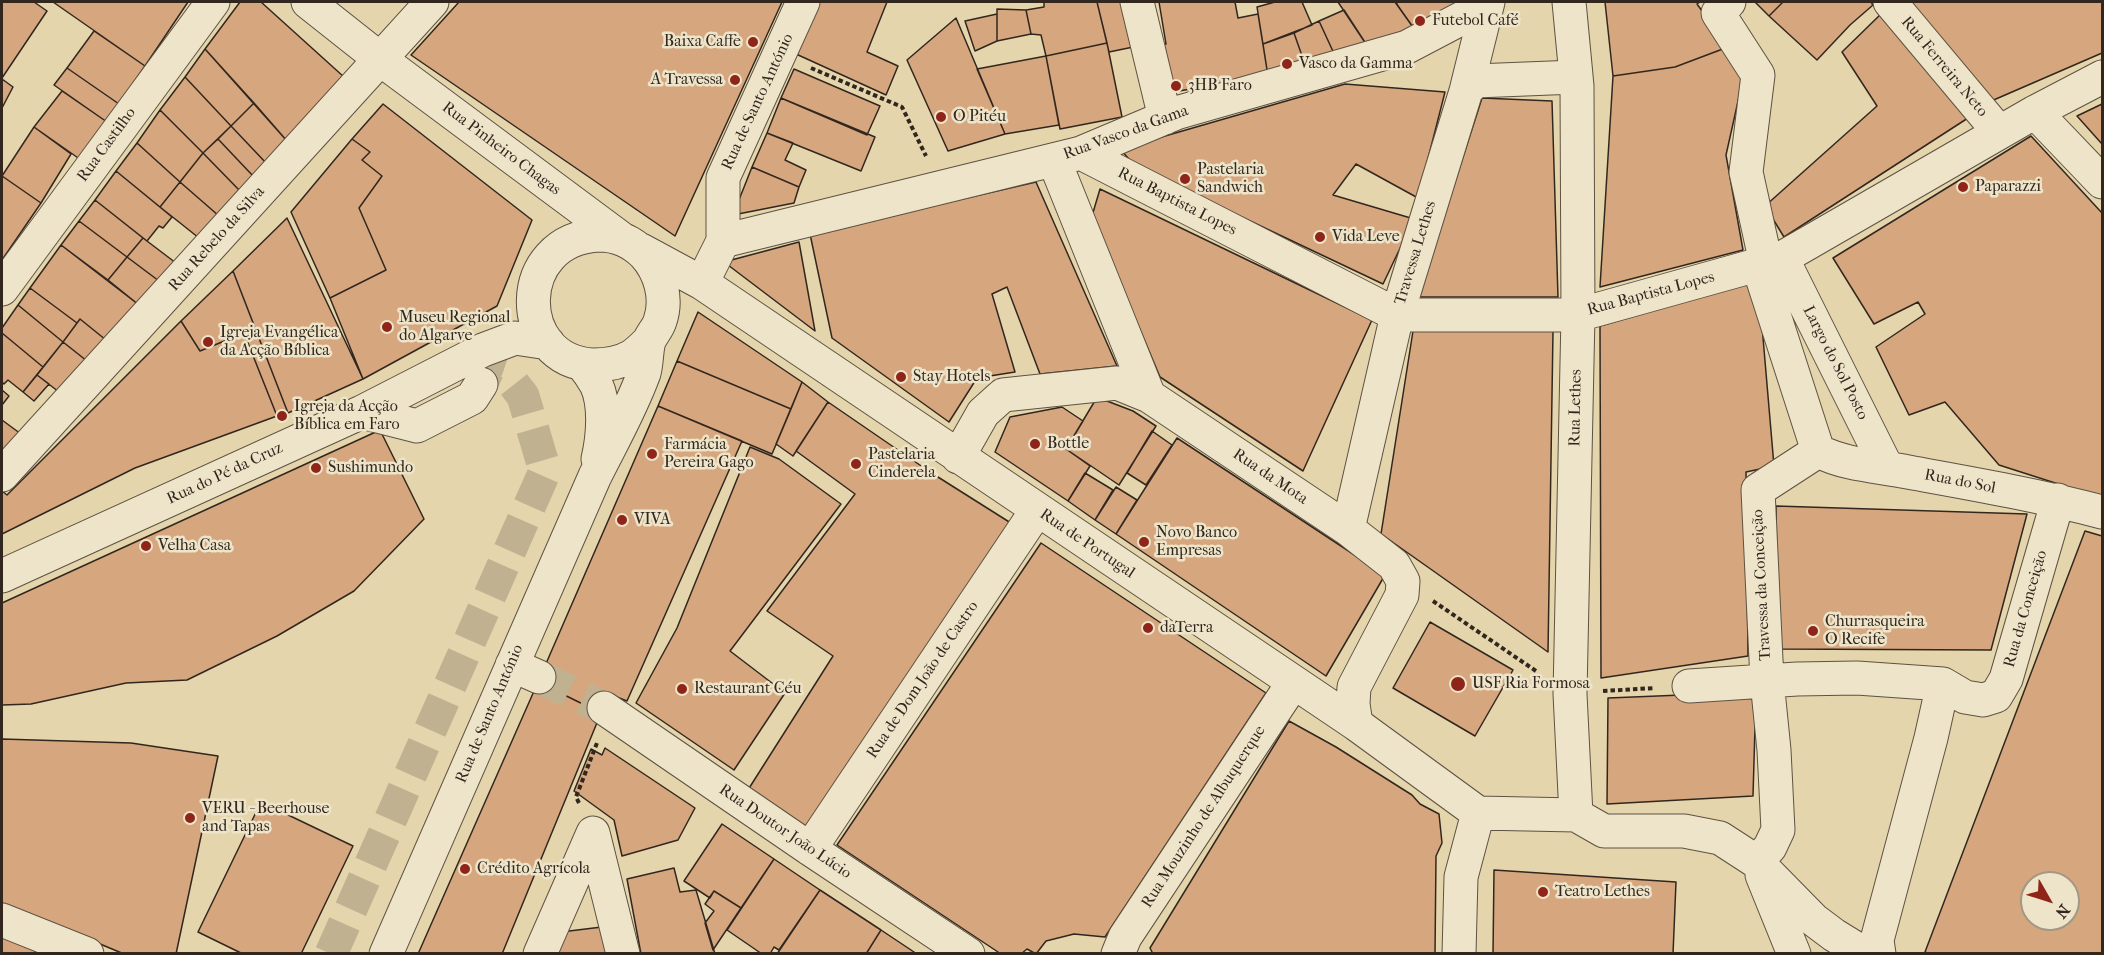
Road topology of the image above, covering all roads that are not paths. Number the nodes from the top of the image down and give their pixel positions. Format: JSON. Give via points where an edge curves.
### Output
{"nodes":[{"id":1,"x":213,"y":2,"type":"edge"},
{"id":2,"x":308,"y":2,"type":"edge"},
{"id":3,"x":432,"y":2,"type":"edge"},
{"id":4,"x":803,"y":2,"type":"edge"},
{"id":5,"x":1137,"y":2,"type":"edge"},
{"id":6,"x":1569,"y":2,"type":"edge"},
{"id":7,"x":1890,"y":2,"type":"edge"},
{"id":8,"x":1487,"y":3,"type":"edge"},
{"id":9,"x":1723,"y":7,"type":"edge"},
{"id":10,"x":380,"y":59,"type":"junction"},
{"id":11,"x":1576,"y":77,"type":"junction"},
{"id":12,"x":2103,"y":77,"type":"edge"},
{"id":13,"x":1466,"y":91,"type":"junction"},
{"id":14,"x":2035,"y":111,"type":"junction"},
{"id":15,"x":1165,"y":118,"type":"junction"},
{"id":16,"x":1999,"y":132,"type":"junction"},
{"id":17,"x":1067,"y":156,"type":"junction"},
{"id":18,"x":2103,"y":182,"type":"edge"},
{"id":19,"x":723,"y":241,"type":"junction"},
{"id":20,"x":630,"y":243,"type":"junction"},
{"id":21,"x":1769,"y":262,"type":"junction"},
{"id":22,"x":700,"y":276,"type":"junction"},
{"id":23,"x":2,"y":289,"type":"edge"},
{"id":24,"x":1397,"y":315,"type":"junction"},
{"id":25,"x":1578,"y":315,"type":"junction"},
{"id":26,"x":650,"y":341,"type":"junction"},
{"id":27,"x":548,"y":343,"type":"junction"},
{"id":28,"x":582,"y":364,"type":"junction"},
{"id":29,"x":481,"y":384,"type":"tunnel mouth"},
{"id":30,"x":1149,"y":396,"type":"junction"},
{"id":31,"x":362,"y":412,"type":"junction"},
{"id":32,"x":1818,"y":451,"type":"junction"},
{"id":33,"x":958,"y":457,"type":"junction"},
{"id":34,"x":1887,"y":468,"type":"junction"},
{"id":35,"x":2,"y":475,"type":"edge"},
{"id":36,"x":594,"y":476,"type":"junction"},
{"id":37,"x":2058,"y":500,"type":"junction"},
{"id":38,"x":1037,"y":510,"type":"junction"},
{"id":39,"x":2103,"y":512,"type":"edge"},
{"id":40,"x":1348,"y":529,"type":"junction"},
{"id":41,"x":2,"y":576,"type":"edge"},
{"id":42,"x":1767,"y":681,"type":"junction"},
{"id":43,"x":1293,"y":682,"type":"junction"},
{"id":44,"x":1943,"y":684,"type":"junction"},
{"id":45,"x":1689,"y":686,"type":"road end"},
{"id":46,"x":606,"y":710,"type":"tunnel mouth"},
{"id":47,"x":1356,"y":724,"type":"junction"},
{"id":48,"x":1478,"y":813,"type":"junction"},
{"id":49,"x":1576,"y":815,"type":"junction"},
{"id":50,"x":810,"y":849,"type":"junction"},
{"id":51,"x":1757,"y":862,"type":"junction"},
{"id":52,"x":2,"y":920,"type":"edge"},
{"id":53,"x":1860,"y":952,"type":"edge"},
{"id":54,"x":87,"y":954,"type":"edge"},
{"id":55,"x":386,"y":954,"type":"edge"},
{"id":56,"x":540,"y":954,"type":"edge"},
{"id":57,"x":622,"y":954,"type":"edge"},
{"id":58,"x":968,"y":954,"type":"edge"},
{"id":59,"x":1118,"y":954,"type":"edge"},
{"id":60,"x":1459,"y":954,"type":"edge"},
{"id":61,"x":1794,"y":954,"type":"edge"}],
"edges":[{"from":1,"to":23,"type":"street","name":"Rua Castilho"},
{"from":2,"to":10,"type":"street","name":"Rua Pinheiro Chagas"},
{"from":3,"to":10,"type":"street","name":"Rua Rebelo da Silva"},
{"from":4,"to":19,"type":"street","name":"Rua de Santo António","via":[[723,178]]},
{"from":5,"to":15,"type":"street"},
{"from":6,"to":11,"type":"street","name":"Rua Lethes"},
{"from":7,"to":16,"type":"street","name":"Rua Ferreira Neto"},
{"from":8,"to":13,"type":"street","name":"Travessa Lethes"},
{"from":8,"to":15,"type":"street","name":"Rua Vasco da Gama","via":[[1407,47]]},
{"from":9,"to":21,"type":"street","via":[[1758,75],[1746,172]]},
{"from":10,"to":20,"type":"street","name":"Rua Pinheiro Chagas"},
{"from":10,"to":35,"type":"street","name":"Rua Rebelo da Silva"},
{"from":11,"to":13,"type":"street","via":[[1474,81]]},
{"from":11,"to":25,"type":"street","name":"Rua Lethes"},
{"from":12,"to":14,"type":"street","name":"Rua Baptista Lopes"},
{"from":13,"to":24,"type":"street","name":"Travessa Lethes"},
{"from":14,"to":16,"type":"street","name":"Rua Baptista Lopes"},
{"from":14,"to":18,"type":"street"},
{"from":15,"to":17,"type":"street","name":"Rua Vasco da Gama"},
{"from":16,"to":21,"type":"street","name":"Rua Baptista Lopes"},
{"from":17,"to":19,"type":"street","name":"Rua Vasco da Gama"},
{"from":17,"to":24,"type":"street","name":"Rua Baptista Lopes"},
{"from":17,"to":30,"type":"street"},
{"from":19,"to":22,"type":"street"},
{"from":20,"to":22,"type":"street","name":"Rua Pinheiro Chagas"},
{"from":20,"to":26,"type":"street","via":[[651,262],[661,281],[660,321]]},
{"from":20,"to":27,"type":"street","via":[[606,235],[584,236],[550,255],[538,273],[532,299],[536,323]]},
{"from":21,"to":25,"type":"street","name":"Rua Baptista Lopes"},
{"from":21,"to":32,"type":"street","name":"Largo do Sol Posto"},
{"from":21,"to":34,"type":"street","name":"Largo do Sol Posto"},
{"from":22,"to":33,"type":"street","name":"Rua de Portugal"},
{"from":24,"to":25,"type":"street","name":"Rua Baptista Lopes"},
{"from":24,"to":40,"type":"street","name":"Travessa Lethes"},
{"from":25,"to":49,"type":"street","name":"Rua Lethes","via":[[1570,693]]},
{"from":26,"to":28,"type":"street","via":[[632,356],[608,365]]},
{"from":26,"to":36,"type":"street","via":[[645,370],[627,415]]},
{"from":27,"to":28,"type":"street","via":[[563,356]]},
{"from":27,"to":31,"type":"street","name":"Rua do Pé da Cruz","via":[[515,338],[483,350]]},
{"from":28,"to":36,"type":"street","via":[[596,385],[603,433]]},
{"from":29,"to":31,"type":"street","via":[[472,398],[417,426]]},
{"from":30,"to":33,"type":"street","name":"Rua da Mota","via":[[1116,383],[1003,395],[983,413]]},
{"from":30,"to":40,"type":"street","name":"Rua da Mota"},
{"from":31,"to":41,"type":"street","name":"Rua do Pé da Cruz"},
{"from":32,"to":34,"type":"street","name":"Rua do Sol","via":[[1836,460]]},
{"from":32,"to":42,"type":"street","name":"Travessa da Conceição","via":[[1758,490]]},
{"from":33,"to":38,"type":"street","name":"Rua de Portugal"},
{"from":34,"to":37,"type":"street","name":"Rua do Sol"},
{"from":36,"to":55,"type":"street","name":"Rua de Santo António","via":[[526,671]]},
{"from":37,"to":39,"type":"street","name":"Rua do Sol"},
{"from":37,"to":44,"type":"street","name":"Rua da Conceição","via":[[2006,679],[1996,696],[1983,700],[1965,697]]},
{"from":38,"to":43,"type":"street","name":"Rua de Portugal"},
{"from":38,"to":50,"type":"street","name":"Rua de Dom João de Castro"},
{"from":40,"to":47,"type":"street","name":"Rua da Mota","via":[[1394,565],[1403,581],[1402,595],[1354,687]]},
{"from":42,"to":44,"type":"street","via":[[1857,678]]},
{"from":42,"to":45,"type":"street"},
{"from":42,"to":51,"type":"street","via":[[1778,830]]},
{"from":43,"to":47,"type":"street","name":"Rua de Portugal"},
{"from":43,"to":59,"type":"street","name":"Rua Mouzinho de Albuquerque","via":[[1125,937]]},
{"from":44,"to":53,"type":"street","via":[[1877,940]]},
{"from":46,"to":50,"type":"street","name":"Rua Doutor João Lúcio"},
{"from":47,"to":48,"type":"street","name":"Rua de Portugal"},
{"from":48,"to":49,"type":"street"},
{"from":48,"to":60,"type":"street","via":[[1461,877]]},
{"from":49,"to":51,"type":"street","via":[[1604,831],[1684,831],[1720,838]]},
{"from":50,"to":58,"type":"street","name":"Rua Doutor João Lúcio"},
{"from":51,"to":53,"type":"street","via":[[1814,920]]},
{"from":51,"to":61,"type":"street"},
{"from":52,"to":54,"type":"street"},
{"from":56,"to":57,"type":"street","via":[[593,833]]}]}
